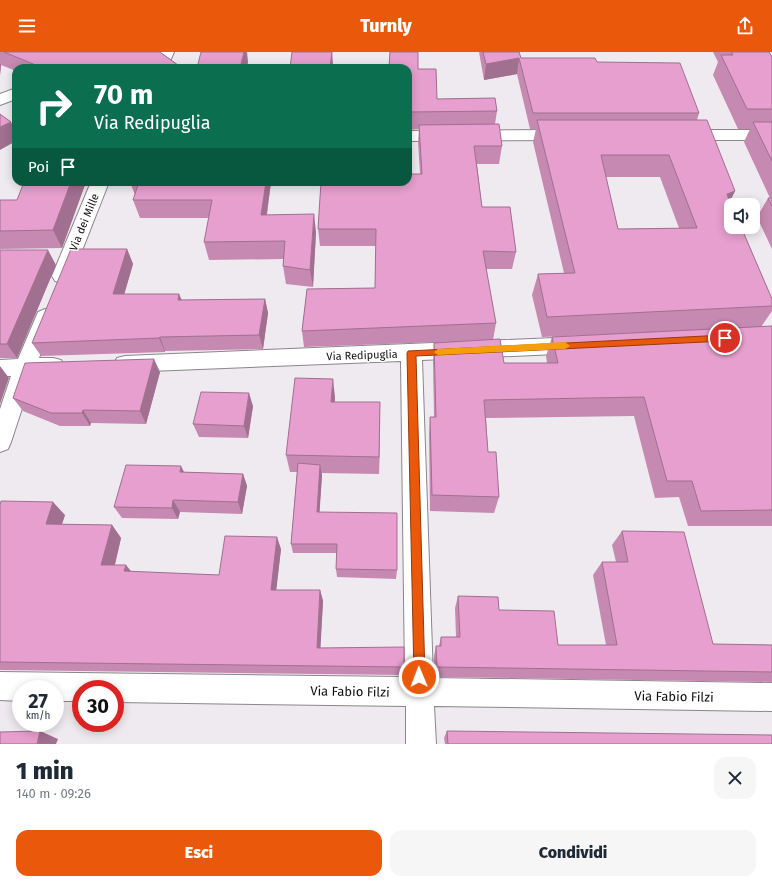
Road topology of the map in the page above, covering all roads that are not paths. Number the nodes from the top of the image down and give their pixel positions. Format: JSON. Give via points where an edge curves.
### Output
{"nodes":[{"id":1,"x":167,"y":52,"type":"edge"},
{"id":2,"x":162,"y":64,"type":"edge"},
{"id":3,"x":12,"y":95,"type":"edge"},
{"id":4,"x":0,"y":100,"type":"edge"},
{"id":5,"x":582,"y":135,"type":"edge"},
{"id":6,"x":669,"y":135,"type":"edge"},
{"id":7,"x":772,"y":135,"type":"edge"},
{"id":8,"x":412,"y":136,"type":"edge"},
{"id":9,"x":98,"y":186,"type":"edge"},
{"id":10,"x":599,"y":344,"type":"edge"},
{"id":11,"x":411,"y":353,"type":"junction"},
{"id":12,"x":104,"y":364,"type":"edge"},
{"id":13,"x":72,"y":366,"type":"edge"},
{"id":14,"x":25,"y":367,"type":"junction"},
{"id":15,"x":0,"y":368,"type":"edge"},
{"id":16,"x":0,"y":442,"type":"edge"},
{"id":17,"x":0,"y":686,"type":"edge"},
{"id":18,"x":420,"y":692,"type":"junction"},
{"id":19,"x":772,"y":698,"type":"edge"},
{"id":20,"x":421,"y":744,"type":"edge"}],
"edges":[{"from":1,"to":2,"type":"street"},
{"from":3,"to":4,"type":"street"},
{"from":5,"to":8,"type":"street"},
{"from":6,"to":7,"type":"street"},
{"from":9,"to":14,"type":"street","name":"Via dei Mille","via":[[63,256],[54,295]]},
{"from":10,"to":11,"type":"street","name":"Via Redipuglia"},
{"from":11,"to":12,"type":"street","name":"Via Redipuglia"},
{"from":11,"to":18,"type":"street"},
{"from":13,"to":14,"type":"street"},
{"from":14,"to":15,"type":"street"},
{"from":14,"to":16,"type":"street","name":"Via dei Mille"},
{"from":17,"to":18,"type":"street","name":"Via Fabio Filzi"},
{"from":18,"to":19,"type":"street","name":"Via Fabio Filzi"},
{"from":18,"to":20,"type":"street"}]}
